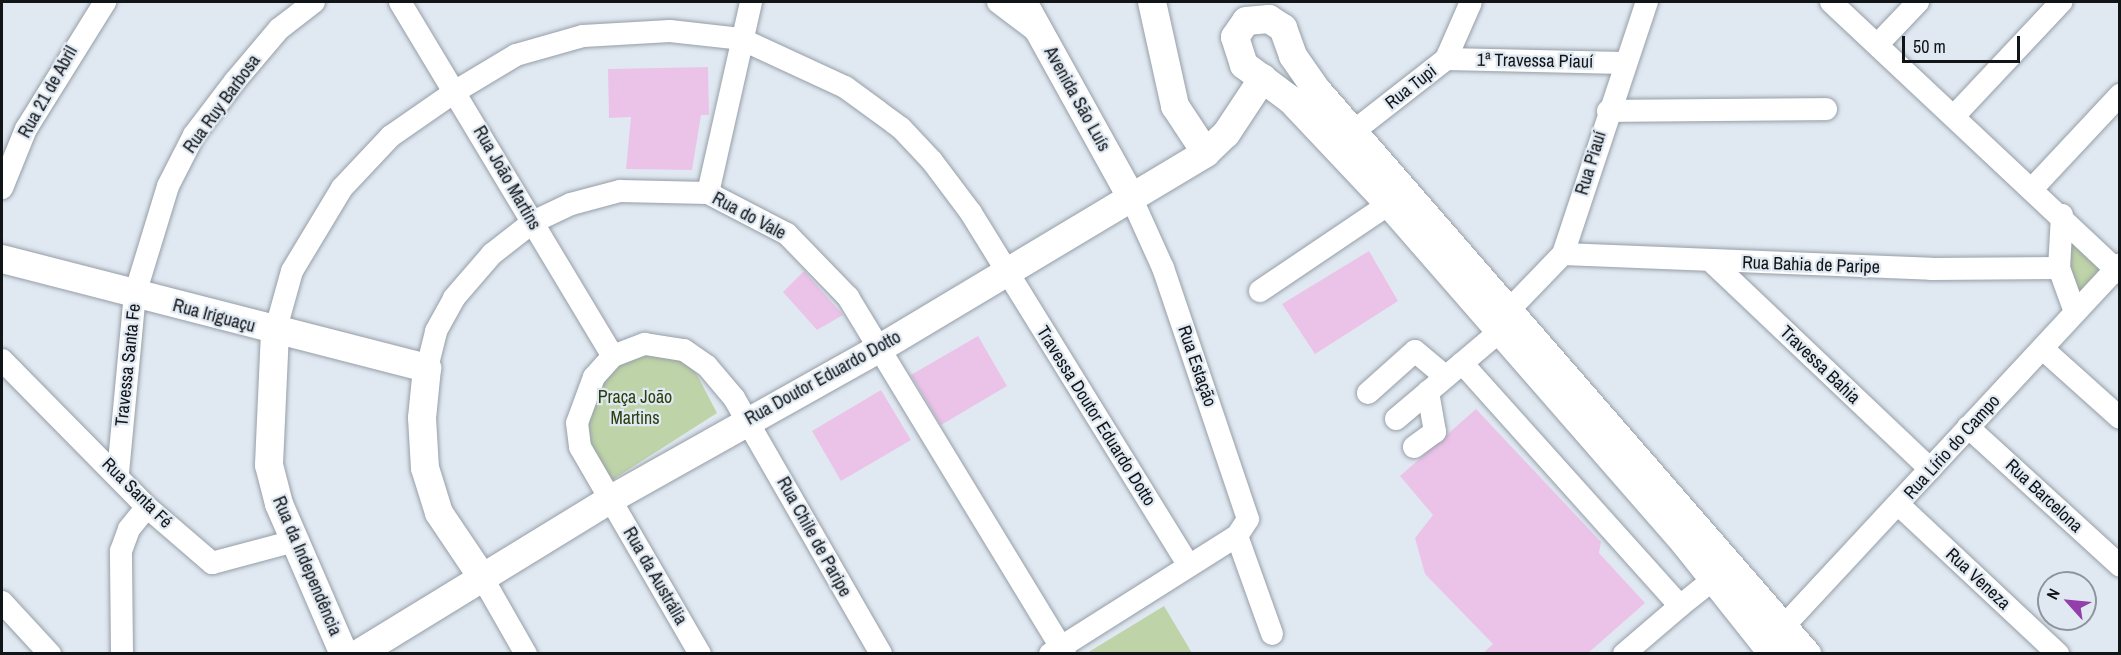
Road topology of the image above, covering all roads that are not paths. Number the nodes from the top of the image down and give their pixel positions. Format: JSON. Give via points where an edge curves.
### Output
{"nodes":[{"id":1,"x":105,"y":2,"type":"edge"},
{"id":2,"x":314,"y":2,"type":"edge"},
{"id":3,"x":400,"y":2,"type":"edge"},
{"id":4,"x":751,"y":2,"type":"edge"},
{"id":5,"x":998,"y":2,"type":"edge"},
{"id":6,"x":1023,"y":2,"type":"edge"},
{"id":7,"x":1152,"y":2,"type":"edge"},
{"id":8,"x":1471,"y":2,"type":"edge"},
{"id":9,"x":1647,"y":2,"type":"edge"},
{"id":10,"x":1831,"y":2,"type":"edge"},
{"id":11,"x":1918,"y":2,"type":"edge"},
{"id":12,"x":2061,"y":2,"type":"edge"},
{"id":13,"x":1271,"y":11,"type":"edge"},
{"id":14,"x":1039,"y":32,"type":"junction"},
{"id":15,"x":741,"y":39,"type":"junction"},
{"id":16,"x":1878,"y":44,"type":"junction"},
{"id":17,"x":1446,"y":59,"type":"junction"},
{"id":18,"x":1624,"y":63,"type":"junction"},
{"id":19,"x":1263,"y":78,"type":"junction"},
{"id":20,"x":456,"y":91,"type":"junction"},
{"id":21,"x":2120,"y":95,"type":"edge"},
{"id":22,"x":1826,"y":109,"type":"dead end"},
{"id":23,"x":1608,"y":111,"type":"junction"},
{"id":24,"x":1956,"y":114,"type":"junction"},
{"id":25,"x":1354,"y":132,"type":"junction"},
{"id":26,"x":1206,"y":153,"type":"junction"},
{"id":27,"x":2,"y":188,"type":"edge"},
{"id":28,"x":2032,"y":189,"type":"junction"},
{"id":29,"x":708,"y":194,"type":"junction"},
{"id":30,"x":1131,"y":197,"type":"junction"},
{"id":31,"x":1389,"y":204,"type":"junction"},
{"id":32,"x":2062,"y":215,"type":"junction"},
{"id":33,"x":533,"y":222,"type":"junction"},
{"id":34,"x":1563,"y":254,"type":"junction"},
{"id":35,"x":2,"y":259,"type":"edge"},
{"id":36,"x":1711,"y":261,"type":"junction"},
{"id":37,"x":2059,"y":268,"type":"junction"},
{"id":38,"x":1005,"y":269,"type":"junction"},
{"id":39,"x":2118,"y":269,"type":"edge"},
{"id":40,"x":1260,"y":291,"type":"dead end"},
{"id":41,"x":135,"y":294,"type":"junction"},
{"id":42,"x":2075,"y":312,"type":"junction"},
{"id":43,"x":1505,"y":320,"type":"junction"},
{"id":44,"x":275,"y":332,"type":"junction"},
{"id":45,"x":882,"y":347,"type":"junction"},
{"id":46,"x":2043,"y":349,"type":"junction"},
{"id":47,"x":613,"y":356,"type":"junction"},
{"id":48,"x":2,"y":360,"type":"edge"},
{"id":49,"x":428,"y":368,"type":"junction"},
{"id":50,"x":1454,"y":370,"type":"junction"},
{"id":51,"x":1428,"y":392,"type":"junction"},
{"id":52,"x":1368,"y":393,"type":"dead end"},
{"id":53,"x":2120,"y":418,"type":"edge"},
{"id":54,"x":1396,"y":419,"type":"dead end"},
{"id":55,"x":749,"y":420,"type":"junction"},
{"id":56,"x":1968,"y":427,"type":"junction"},
{"id":57,"x":1414,"y":447,"type":"dead end"},
{"id":58,"x":1930,"y":469,"type":"junction"},
{"id":59,"x":118,"y":473,"type":"junction"},
{"id":60,"x":611,"y":499,"type":"junction"},
{"id":61,"x":1899,"y":505,"type":"junction"},
{"id":62,"x":147,"y":507,"type":"junction"},
{"id":63,"x":1237,"y":536,"type":"junction"},
{"id":64,"x":294,"y":541,"type":"junction"},
{"id":65,"x":1187,"y":563,"type":"junction"},
{"id":66,"x":2120,"y":566,"type":"edge"},
{"id":67,"x":482,"y":577,"type":"junction"},
{"id":68,"x":1714,"y":579,"type":"junction"},
{"id":69,"x":2,"y":602,"type":"edge"},
{"id":70,"x":1680,"y":606,"type":"junction"},
{"id":71,"x":1272,"y":634,"type":"dead end"},
{"id":72,"x":1773,"y":646,"type":"edge"},
{"id":73,"x":1059,"y":651,"type":"edge"},
{"id":74,"x":50,"y":654,"type":"edge"},
{"id":75,"x":122,"y":654,"type":"edge"},
{"id":76,"x":344,"y":654,"type":"edge"},
{"id":77,"x":358,"y":654,"type":"edge"},
{"id":78,"x":526,"y":654,"type":"edge"},
{"id":79,"x":700,"y":654,"type":"edge"},
{"id":80,"x":881,"y":654,"type":"edge"},
{"id":81,"x":1624,"y":654,"type":"edge"},
{"id":82,"x":1807,"y":654,"type":"edge"},
{"id":83,"x":2058,"y":654,"type":"edge"}],
"edges":[{"from":1,"to":27,"type":"street","name":"Rua 21 de Abril","via":[[26,129]]},
{"from":2,"to":41,"type":"street","name":"Rua Ruy Barbosa","via":[[279,29],[194,135],[168,186]]},
{"from":3,"to":20,"type":"street","name":"Rua João Martins"},
{"from":4,"to":15,"type":"street"},
{"from":5,"to":14,"type":"street"},
{"from":6,"to":14,"type":"main road","name":"Avenida São Luís"},
{"from":7,"to":26,"type":"main road","via":[[1175,106]]},
{"from":8,"to":17,"type":"street","name":"Rua Tupi"},
{"from":9,"to":18,"type":"street","name":"Rua Piauí"},
{"from":10,"to":16,"type":"street"},
{"from":11,"to":16,"type":"street"},
{"from":12,"to":24,"type":"street"},
{"from":13,"to":19,"type":"main road","via":[[1239,28],[1235,47],[1244,65]]},
{"from":13,"to":25,"type":"main road","via":[[1316,89]]},
{"from":14,"to":30,"type":"main road","name":"Avenida São Luís"},
{"from":15,"to":20,"type":"street","name":"Rua da Independência","via":[[670,31],[583,36],[516,55]]},
{"from":15,"to":29,"type":"street"},
{"from":15,"to":38,"type":"street","name":"Rua da Independência","via":[[844,87],[901,128],[932,160]]},
{"from":16,"to":24,"type":"street"},
{"from":17,"to":18,"type":"street","name":"1ª Travessa Piauí"},
{"from":17,"to":25,"type":"street","name":"Rua Tupi"},
{"from":18,"to":23,"type":"street","name":"Rua Piauí"},
{"from":19,"to":26,"type":"main road","name":"Rua Doutor Eduardo Dotto","via":[[1230,129]]},
{"from":19,"to":31,"type":"main road","via":[[1291,100]]},
{"from":20,"to":33,"type":"street","name":"Rua João Martins"},
{"from":20,"to":44,"type":"street","name":"Rua da Independência","via":[[391,136],[342,188],[292,271]]},
{"from":21,"to":28,"type":"street"},
{"from":22,"to":23,"type":"street"},
{"from":23,"to":34,"type":"street","name":"Rua Piauí"},
{"from":24,"to":28,"type":"street"},
{"from":25,"to":43,"type":"main road"},
{"from":26,"to":30,"type":"main road","name":"Rua Doutor Eduardo Dotto"},
{"from":28,"to":32,"type":"street"},
{"from":29,"to":33,"type":"street","name":"Rua do Vale","via":[[620,191],[571,204]]},
{"from":29,"to":45,"type":"street","name":"Rua do Vale","via":[[787,234],[848,297]]},
{"from":30,"to":38,"type":"main road","name":"Rua Doutor Eduardo Dotto"},
{"from":30,"to":63,"type":"street","name":"Rua Estação","via":[[1162,268],[1247,514]]},
{"from":31,"to":40,"type":"street"},
{"from":31,"to":43,"type":"main road"},
{"from":32,"to":37,"type":"street"},
{"from":32,"to":39,"type":"street"},
{"from":33,"to":47,"type":"street","name":"Rua João Martins"},
{"from":33,"to":49,"type":"street","name":"Rua do Vale","via":[[492,254],[454,298],[436,331]]},
{"from":34,"to":36,"type":"street","name":"Rua Bahia de Paripe"},
{"from":34,"to":43,"type":"street","name":"Rua Piauí"},
{"from":35,"to":41,"type":"main road","name":"Rua Iriguaçu"},
{"from":36,"to":37,"type":"street","name":"Rua Bahia de Paripe"},
{"from":36,"to":58,"type":"street","name":"Travessa Bahia"},
{"from":37,"to":42,"type":"street"},
{"from":38,"to":45,"type":"main road","name":"Rua Doutor Eduardo Dotto"},
{"from":38,"to":65,"type":"street","name":"Travessa Doutor Eduardo Dotto"},
{"from":39,"to":42,"type":"street","name":"Rua Lírio do Campo"},
{"from":41,"to":44,"type":"main road","name":"Rua Iriguaçu"},
{"from":41,"to":59,"type":"street","name":"Travessa Santa Fe"},
{"from":42,"to":46,"type":"street","name":"Rua Lírio do Campo"},
{"from":43,"to":50,"type":"street","name":"Rua Piauí"},
{"from":43,"to":68,"type":"main road"},
{"from":43,"to":72,"type":"main road"},
{"from":44,"to":49,"type":"main road","name":"Rua Iriguaçu"},
{"from":44,"to":64,"type":"main road","name":"Rua da Independência","via":[[269,465]]},
{"from":45,"to":55,"type":"main road","name":"Rua Doutor Eduardo Dotto"},
{"from":45,"to":73,"type":"street","name":"Rua do Vale"},
{"from":46,"to":53,"type":"street"},
{"from":46,"to":56,"type":"street","name":"Rua Lírio do Campo"},
{"from":47,"to":55,"type":"street","via":[[645,344],[684,350],[708,366]]},
{"from":47,"to":60,"type":"street","via":[[594,377],[577,423],[587,466]]},
{"from":48,"to":59,"type":"street","name":"Rua Santa Fé"},
{"from":49,"to":67,"type":"main road","name":"Rua do Vale","via":[[422,418],[425,468],[439,513]]},
{"from":50,"to":51,"type":"street","name":"Rua Piauí"},
{"from":50,"to":52,"type":"street","via":[[1415,351]]},
{"from":50,"to":70,"type":"street"},
{"from":51,"to":54,"type":"street","name":"Rua Piauí"},
{"from":51,"to":57,"type":"street","via":[[1435,432]]},
{"from":55,"to":60,"type":"main road","name":"Rua Doutor Eduardo Dotto"},
{"from":55,"to":80,"type":"street","name":"Rua Chile de Paripe"},
{"from":56,"to":58,"type":"street","name":"Rua Lírio do Campo"},
{"from":56,"to":66,"type":"street","name":"Rua Barcelona"},
{"from":58,"to":61,"type":"street","name":"Rua Lírio do Campo"},
{"from":59,"to":62,"type":"street","name":"Rua Santa Fé"},
{"from":60,"to":67,"type":"main road","name":"Rua Doutor Eduardo Dotto"},
{"from":60,"to":79,"type":"street","name":"Rua da Austrália"},
{"from":61,"to":72,"type":"street","name":"Rua Lírio do Campo"},
{"from":61,"to":83,"type":"street","name":"Rua Veneza"},
{"from":62,"to":64,"type":"street","name":"Rua Santa Fé","via":[[212,563]]},
{"from":62,"to":75,"type":"street","via":[[129,529],[121,551]]},
{"from":63,"to":65,"type":"street"},
{"from":63,"to":71,"type":"street"},
{"from":64,"to":76,"type":"main road","name":"Rua da Independência"},
{"from":65,"to":73,"type":"street"},
{"from":67,"to":77,"type":"main road","name":"Rua Doutor Eduardo Dotto"},
{"from":67,"to":78,"type":"street","name":"Rua do Vale"},
{"from":68,"to":70,"type":"street"},
{"from":68,"to":72,"type":"main road"},
{"from":69,"to":74,"type":"street"},
{"from":70,"to":81,"type":"street"},
{"from":72,"to":82,"type":"main road"}]}
